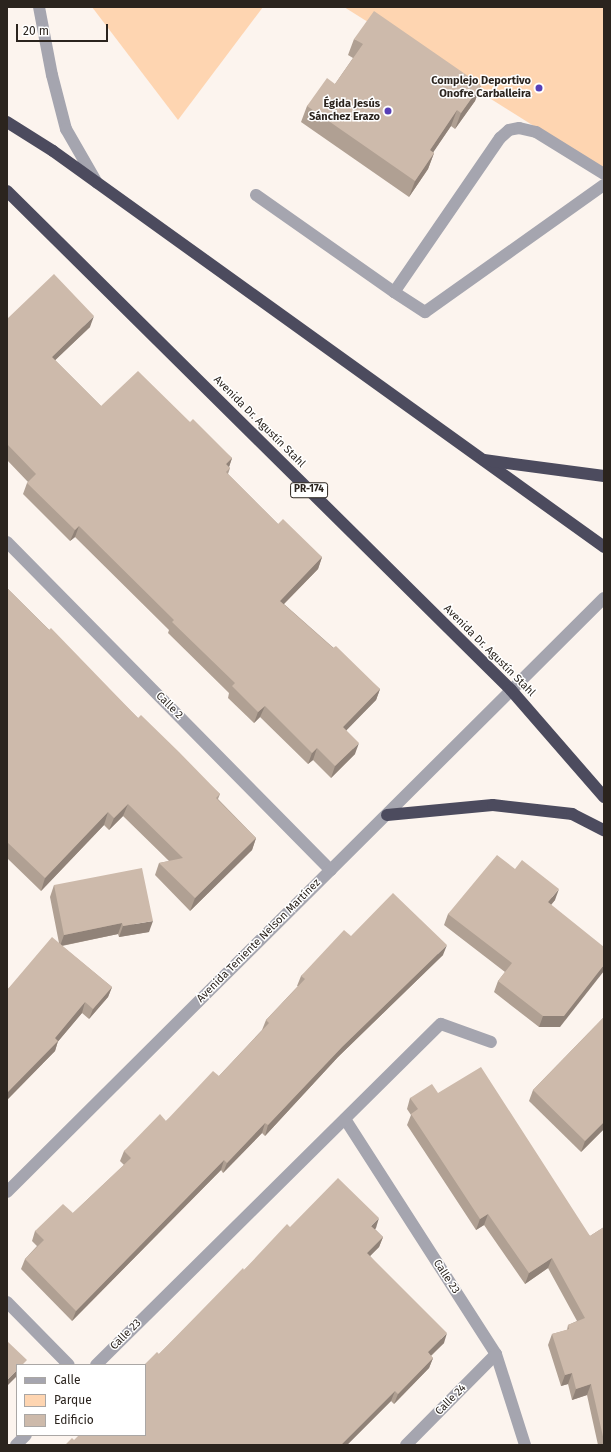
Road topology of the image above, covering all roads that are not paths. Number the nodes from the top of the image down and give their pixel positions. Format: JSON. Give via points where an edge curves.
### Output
{"nodes":[{"id":1,"x":39,"y":7,"type":"edge"},
{"id":2,"x":7,"y":122,"type":"edge"},
{"id":3,"x":604,"y":174,"type":"edge"},
{"id":4,"x":98,"y":184,"type":"junction"},
{"id":5,"x":604,"y":185,"type":"edge"},
{"id":6,"x":7,"y":191,"type":"edge"},
{"id":7,"x":256,"y":196,"type":"dead end"},
{"id":8,"x":394,"y":292,"type":"junction"},
{"id":9,"x":481,"y":459,"type":"junction"},
{"id":10,"x":604,"y":476,"type":"edge"},
{"id":11,"x":7,"y":542,"type":"edge"},
{"id":12,"x":604,"y":547,"type":"edge"},
{"id":13,"x":604,"y":598,"type":"edge"},
{"id":14,"x":511,"y":690,"type":"junction"},
{"id":15,"x":604,"y":797,"type":"edge"},
{"id":16,"x":387,"y":814,"type":"junction"},
{"id":17,"x":604,"y":830,"type":"edge"},
{"id":18,"x":331,"y":870,"type":"junction"},
{"id":19,"x":491,"y":1042,"type":"dead end"},
{"id":20,"x":345,"y":1119,"type":"junction"},
{"id":21,"x":7,"y":1192,"type":"edge"},
{"id":22,"x":7,"y":1302,"type":"edge"},
{"id":23,"x":496,"y":1354,"type":"junction"},
{"id":24,"x":68,"y":1364,"type":"edge"},
{"id":25,"x":97,"y":1364,"type":"edge"},
{"id":26,"x":25,"y":1436,"type":"edge"},
{"id":27,"x":16,"y":1445,"type":"edge"},
{"id":28,"x":406,"y":1445,"type":"edge"},
{"id":29,"x":525,"y":1445,"type":"edge"}],
"edges":[{"from":1,"to":4,"type":"street","via":[[52,75],[66,129]]},
{"from":2,"to":4,"type":"highway"},
{"from":3,"to":8,"type":"street","via":[[536,132],[519,128],[509,130],[500,138]]},
{"from":4,"to":9,"type":"highway"},
{"from":5,"to":8,"type":"street","via":[[425,312]]},
{"from":6,"to":14,"type":"highway","name":"Avenida Dr. Agustín Stahl","number":"PR-174"},
{"from":7,"to":8,"type":"street"},
{"from":9,"to":10,"type":"highway"},
{"from":9,"to":12,"type":"highway"},
{"from":11,"to":18,"type":"street","name":"Calle 2"},
{"from":13,"to":14,"type":"street","name":"Avenida Teniente Nelson Martínez"},
{"from":14,"to":15,"type":"highway","name":"Avenida Dr. Agustín Stahl","number":"PR-174"},
{"from":14,"to":16,"type":"street","name":"Avenida Teniente Nelson Martínez"},
{"from":16,"to":17,"type":"highway","via":[[493,805],[572,814]]},
{"from":16,"to":18,"type":"street","name":"Avenida Teniente Nelson Martínez"},
{"from":18,"to":21,"type":"street","name":"Avenida Teniente Nelson Martínez"},
{"from":19,"to":20,"type":"street","name":"Calle 23","via":[[441,1024]]},
{"from":20,"to":23,"type":"street","name":"Calle 23"},
{"from":20,"to":25,"type":"street","name":"Calle 23"},
{"from":22,"to":24,"type":"street"},
{"from":23,"to":28,"type":"street","name":"Calle 24"},
{"from":23,"to":29,"type":"street","name":"Calle 23"},
{"from":26,"to":27,"type":"street"}]}
